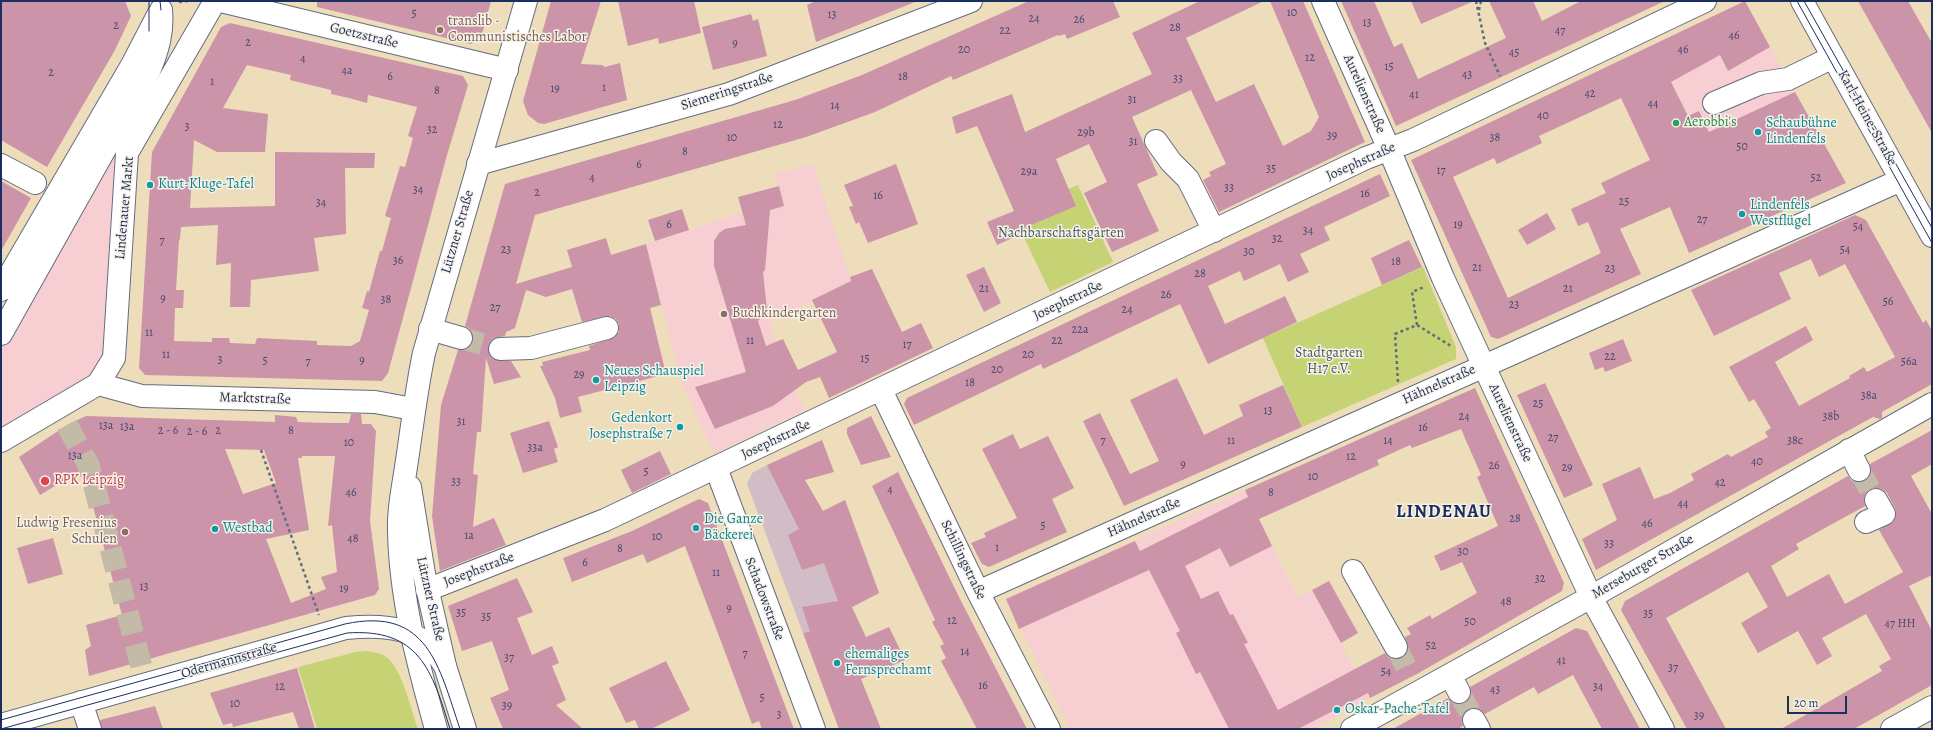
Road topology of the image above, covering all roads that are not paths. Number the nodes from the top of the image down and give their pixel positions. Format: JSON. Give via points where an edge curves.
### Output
{"nodes":[{"id":1,"x":215,"y":1,"type":"edge"},
{"id":2,"x":220,"y":1,"type":"edge"},
{"id":3,"x":526,"y":1,"type":"edge"},
{"id":4,"x":970,"y":1,"type":"edge"},
{"id":5,"x":1323,"y":1,"type":"edge"},
{"id":6,"x":1705,"y":1,"type":"edge"},
{"id":7,"x":1806,"y":2,"type":"edge"},
{"id":8,"x":156,"y":22,"type":"edge"},
{"id":9,"x":1833,"y":58,"type":"junction"},
{"id":10,"x":507,"y":70,"type":"junction"},
{"id":11,"x":1714,"y":103,"type":"dead end"},
{"id":12,"x":1156,"y":141,"type":"dead end"},
{"id":13,"x":1389,"y":149,"type":"junction"},
{"id":14,"x":478,"y":164,"type":"junction"},
{"id":15,"x":1,"y":165,"type":"edge"},
{"id":16,"x":1901,"y":180,"type":"junction"},
{"id":17,"x":35,"y":183,"type":"dead end"},
{"id":18,"x":1214,"y":231,"type":"junction"},
{"id":19,"x":1932,"y":236,"type":"edge"},
{"id":20,"x":1,"y":290,"type":"edge"},
{"id":21,"x":1,"y":311,"type":"edge"},
{"id":22,"x":608,"y":328,"type":"dead end"},
{"id":23,"x":430,"y":329,"type":"junction"},
{"id":24,"x":1,"y":334,"type":"edge"},
{"id":25,"x":461,"y":338,"type":"tunnel mouth"},
{"id":26,"x":500,"y":349,"type":"tunnel mouth"},
{"id":27,"x":1483,"y":366,"type":"junction"},
{"id":28,"x":98,"y":384,"type":"junction"},
{"id":29,"x":881,"y":390,"type":"junction"},
{"id":30,"x":1932,"y":404,"type":"edge"},
{"id":31,"x":413,"y":409,"type":"junction"},
{"id":32,"x":1,"y":441,"type":"edge"},
{"id":33,"x":1849,"y":450,"type":"junction"},
{"id":34,"x":406,"y":466,"type":"junction"},
{"id":35,"x":716,"y":468,"type":"junction"},
{"id":36,"x":1859,"y":470,"type":"tunnel mouth"},
{"id":37,"x":1876,"y":500,"type":"tunnel mouth"},
{"id":38,"x":1866,"y":522,"type":"dead end"},
{"id":39,"x":1353,"y":570,"type":"dead end"},
{"id":40,"x":427,"y":590,"type":"junction"},
{"id":41,"x":978,"y":592,"type":"junction"},
{"id":42,"x":1591,"y":597,"type":"junction"},
{"id":43,"x":411,"y":634,"type":"junction"},
{"id":44,"x":1396,"y":647,"type":"tunnel mouth"},
{"id":45,"x":445,"y":666,"type":"junction"},
{"id":46,"x":81,"y":702,"type":"junction"},
{"id":47,"x":1932,"y":707,"type":"edge"},
{"id":48,"x":1,"y":724,"type":"edge"},
{"id":49,"x":90,"y":729,"type":"edge"},
{"id":50,"x":436,"y":729,"type":"edge"},
{"id":51,"x":465,"y":729,"type":"edge"},
{"id":52,"x":814,"y":729,"type":"edge"},
{"id":53,"x":1049,"y":729,"type":"edge"},
{"id":54,"x":1352,"y":729,"type":"edge"},
{"id":55,"x":1663,"y":729,"type":"edge"},
{"id":56,"x":1892,"y":729,"type":"edge"}],
"edges":[{"from":1,"to":28,"type":"street","name":"Lindenauer Markt","via":[[127,153],[114,358]]},
{"from":2,"to":10,"type":"street","name":"Goetzstraße"},
{"from":3,"to":10,"type":"street","name":"Lützner Straße"},
{"from":4,"to":14,"type":"street","name":"Siemeringstraße","via":[[729,94]]},
{"from":5,"to":13,"type":"street","name":"Aurelienstraße"},
{"from":6,"to":13,"type":"street","name":"Josephstraße"},
{"from":7,"to":9,"type":"street","name":"Karl-Heine-Straße"},
{"from":8,"to":20,"type":"street"},
{"from":8,"to":21,"type":"street","via":[[138,67]]},
{"from":8,"to":24,"type":"street","via":[[150,69]]},
{"from":9,"to":11,"type":"street","via":[[1788,79],[1761,83]]},
{"from":9,"to":16,"type":"street","name":"Karl-Heine-Straße"},
{"from":10,"to":14,"type":"street","name":"Lützner Straße"},
{"from":12,"to":18,"type":"street","via":[[1171,162],[1188,179]]},
{"from":13,"to":18,"type":"street","name":"Josephstraße"},
{"from":13,"to":27,"type":"street","name":"Aurelienstraße"},
{"from":14,"to":23,"type":"street","name":"Lützner Straße"},
{"from":15,"to":17,"type":"street"},
{"from":16,"to":19,"type":"street","name":"Karl-Heine-Straße"},
{"from":16,"to":27,"type":"street","name":"Hähnelstraße"},
{"from":18,"to":29,"type":"street","name":"Josephstraße"},
{"from":22,"to":26,"type":"street","via":[[531,348]]},
{"from":23,"to":25,"type":"street"},
{"from":23,"to":31,"type":"street","name":"Lützner Straße"},
{"from":27,"to":41,"type":"street","name":"Hähnelstraße"},
{"from":27,"to":42,"type":"street","name":"Aurelienstraße"},
{"from":28,"to":31,"type":"street","name":"Marktstraße","via":[[142,396],[375,402]]},
{"from":28,"to":32,"type":"street","name":"Lindenauer Markt","via":[[61,417]]},
{"from":29,"to":35,"type":"street","name":"Josephstraße"},
{"from":29,"to":41,"type":"street","name":"Schillingstraße"},
{"from":30,"to":33,"type":"street","name":"Merseburger Straße"},
{"from":31,"to":34,"type":"street","name":"Lützner Straße"},
{"from":33,"to":36,"type":"street"},
{"from":33,"to":42,"type":"street","name":"Merseburger Straße"},
{"from":34,"to":40,"type":"street","name":"Lützner Straße"},
{"from":34,"to":43,"type":"street","name":"Lützner Straße","via":[[399,507],[399,529],[401,570]]},
{"from":35,"to":40,"type":"street","name":"Josephstraße","via":[[605,520]]},
{"from":35,"to":52,"type":"street","name":"Schadowstraße"},
{"from":37,"to":38,"type":"street","via":[[1884,514]]},
{"from":39,"to":44,"type":"street"},
{"from":40,"to":45,"type":"street","name":"Lützner Straße"},
{"from":41,"to":53,"type":"street","name":"Schillingstraße"},
{"from":42,"to":54,"type":"street","name":"Merseburger Straße","via":[[1455,684],[1415,684]]},
{"from":42,"to":55,"type":"street","name":"Aurelienstraße"},
{"from":43,"to":45,"type":"street","name":"Odermannstraße","via":[[431,648]]},
{"from":43,"to":46,"type":"street","name":"Odermannstraße","via":[[384,626],[346,628]]},
{"from":43,"to":50,"type":"street","name":"Lützner Straße"},
{"from":45,"to":51,"type":"street","name":"Lützner Straße"},
{"from":46,"to":48,"type":"street","name":"Odermannstraße"},
{"from":46,"to":49,"type":"street"},
{"from":47,"to":56,"type":"street"}]}
